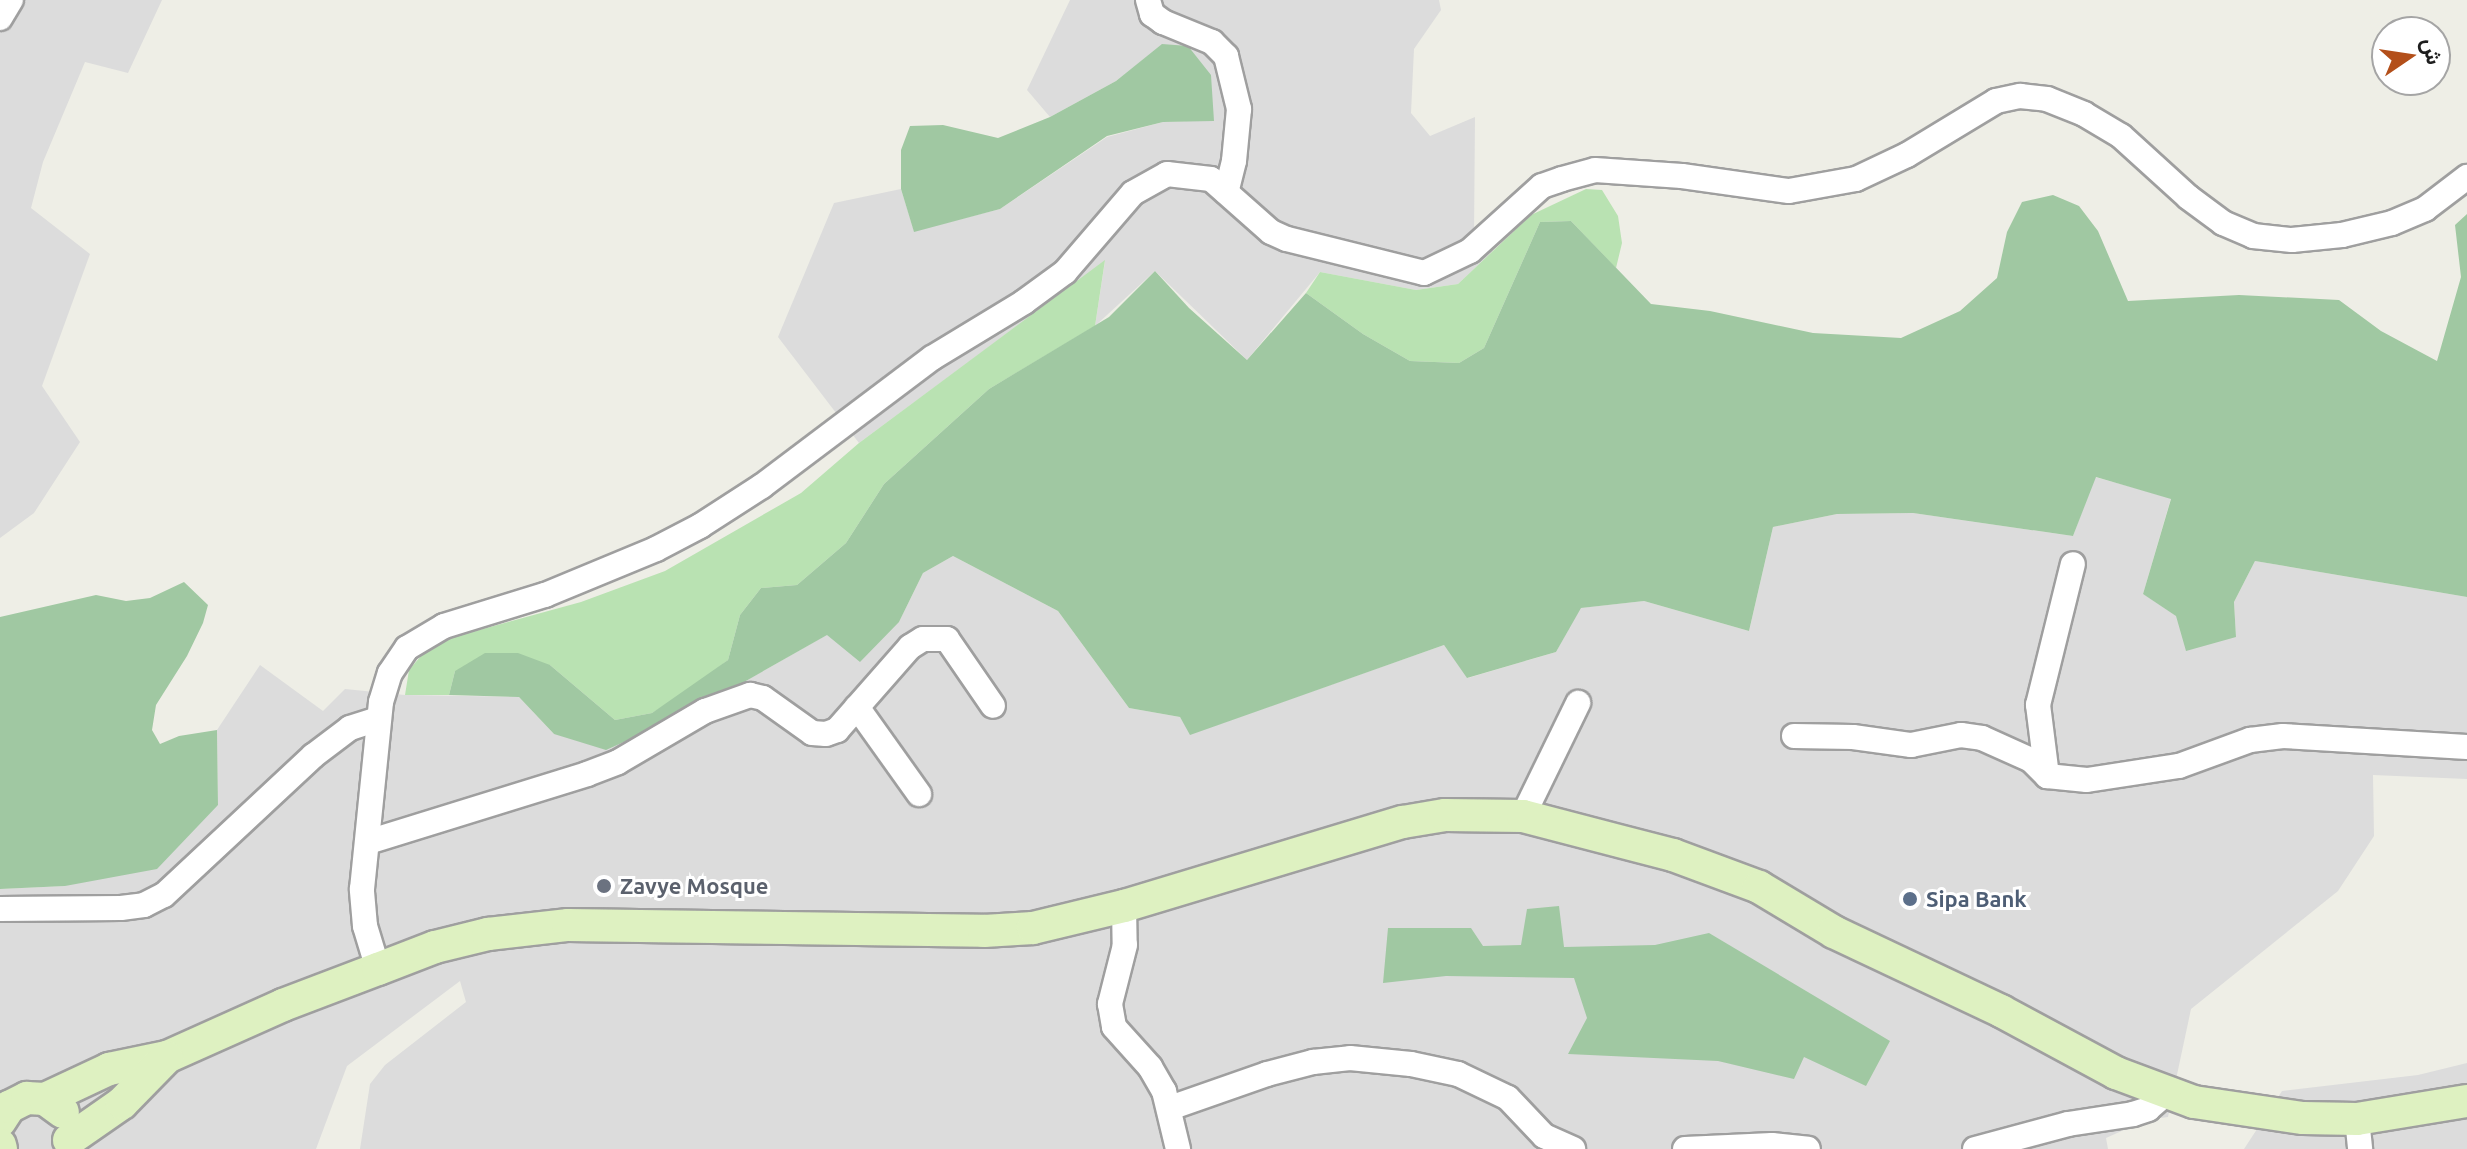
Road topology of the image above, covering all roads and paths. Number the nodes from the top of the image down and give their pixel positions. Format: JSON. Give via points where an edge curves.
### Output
{"nodes":[{"id":1,"x":11,"y":0,"type":"edge"},
{"id":2,"x":1148,"y":0,"type":"edge"},
{"id":3,"x":0,"y":18,"type":"edge"},
{"id":4,"x":2467,"y":177,"type":"edge"},
{"id":5,"x":1226,"y":192,"type":"junction"},
{"id":6,"x":2073,"y":564,"type":"dead end"},
{"id":7,"x":1578,"y":703,"type":"dead end"},
{"id":8,"x":993,"y":706,"type":"dead end"},
{"id":9,"x":857,"y":707,"type":"junction"},
{"id":10,"x":378,"y":719,"type":"junction"},
{"id":11,"x":1794,"y":736,"type":"dead end"},
{"id":12,"x":2467,"y":747,"type":"edge"},
{"id":13,"x":2047,"y":776,"type":"junction"},
{"id":14,"x":919,"y":794,"type":"dead end"},
{"id":15,"x":1523,"y":816,"type":"junction"},
{"id":16,"x":368,"y":842,"type":"junction"},
{"id":17,"x":1124,"y":906,"type":"junction"},
{"id":18,"x":0,"y":909,"type":"edge"},
{"id":19,"x":378,"y":969,"type":"junction"},
{"id":20,"x":167,"y":1057,"type":"junction"},
{"id":21,"x":2165,"y":1094,"type":"junction"},
{"id":22,"x":2467,"y":1101,"type":"edge"},
{"id":23,"x":16,"y":1106,"type":"edge"},
{"id":24,"x":1170,"y":1108,"type":"junction"},
{"id":25,"x":2359,"y":1134,"type":"edge"},
{"id":26,"x":68,"y":1144,"type":"edge"},
{"id":27,"x":1178,"y":1149,"type":"edge"},
{"id":28,"x":1573,"y":1149,"type":"edge"},
{"id":29,"x":1685,"y":1149,"type":"edge"},
{"id":30,"x":1808,"y":1149,"type":"edge"},
{"id":31,"x":1975,"y":1149,"type":"edge"}],
"edges":[{"from":1,"to":3,"type":"street"},
{"from":2,"to":5,"type":"street","via":[[1152,14],[1163,22],[1212,42],[1226,56],[1239,109]]},
{"from":4,"to":5,"type":"street","via":[[2425,209],[2392,223],[2292,240],[2253,236],[2211,214],[2121,136],[2047,99],[2020,96],[1996,101],[1856,179],[1789,191],[1595,170],[1562,179],[1542,186],[1470,251],[1424,273],[1287,239],[1271,232]]},
{"from":5,"to":10,"type":"street","via":[[1211,179],[1167,174],[1133,193],[1065,272],[932,358],[700,526],[545,595],[444,626],[407,648],[390,673]]},
{"from":6,"to":13,"type":"street","via":[[2038,705]]},
{"from":7,"to":15,"type":"street"},
{"from":8,"to":9,"type":"street","via":[[947,639],[939,637],[910,647]]},
{"from":9,"to":14,"type":"street"},
{"from":9,"to":16,"type":"street","via":[[837,730],[812,733],[763,698],[750,695],[705,711],[618,762],[587,774]]},
{"from":10,"to":16,"type":"street"},
{"from":10,"to":18,"type":"street","via":[[350,728],[313,756],[164,895],[121,908]]},
{"from":11,"to":13,"type":"street","via":[[1911,745],[1961,735],[1982,738],[2031,760]]},
{"from":12,"to":13,"type":"street","via":[[2283,736],[2250,740],[2147,773],[2087,780]]},
{"from":15,"to":17,"type":"street","via":[[1445,815],[1403,822]]},
{"from":15,"to":21,"type":"street","via":[[1673,855],[1759,887],[1834,932]]},
{"from":16,"to":19,"type":"street","via":[[362,889],[365,926]]},
{"from":17,"to":19,"type":"street","via":[[1033,928],[984,931],[568,925],[488,934]]},
{"from":17,"to":24,"type":"street","via":[[1125,945],[1110,1004],[1114,1027],[1150,1067]]},
{"from":19,"to":20,"type":"street"},
{"from":20,"to":23,"type":"street","via":[[109,1069]]},
{"from":20,"to":26,"type":"street","via":[[122,1103]]},
{"from":21,"to":25,"type":"street"},
{"from":21,"to":31,"type":"street","via":[[2133,1114],[2068,1124]]},
{"from":22,"to":25,"type":"street"},
{"from":23,"to":26,"type":"street","via":[[62,1111],[70,1129]]},
{"from":24,"to":27,"type":"street"},
{"from":24,"to":28,"type":"street","via":[[1267,1074],[1350,1058],[1458,1074],[1508,1098],[1544,1136]]},
{"from":29,"to":30,"type":"street"}]}
